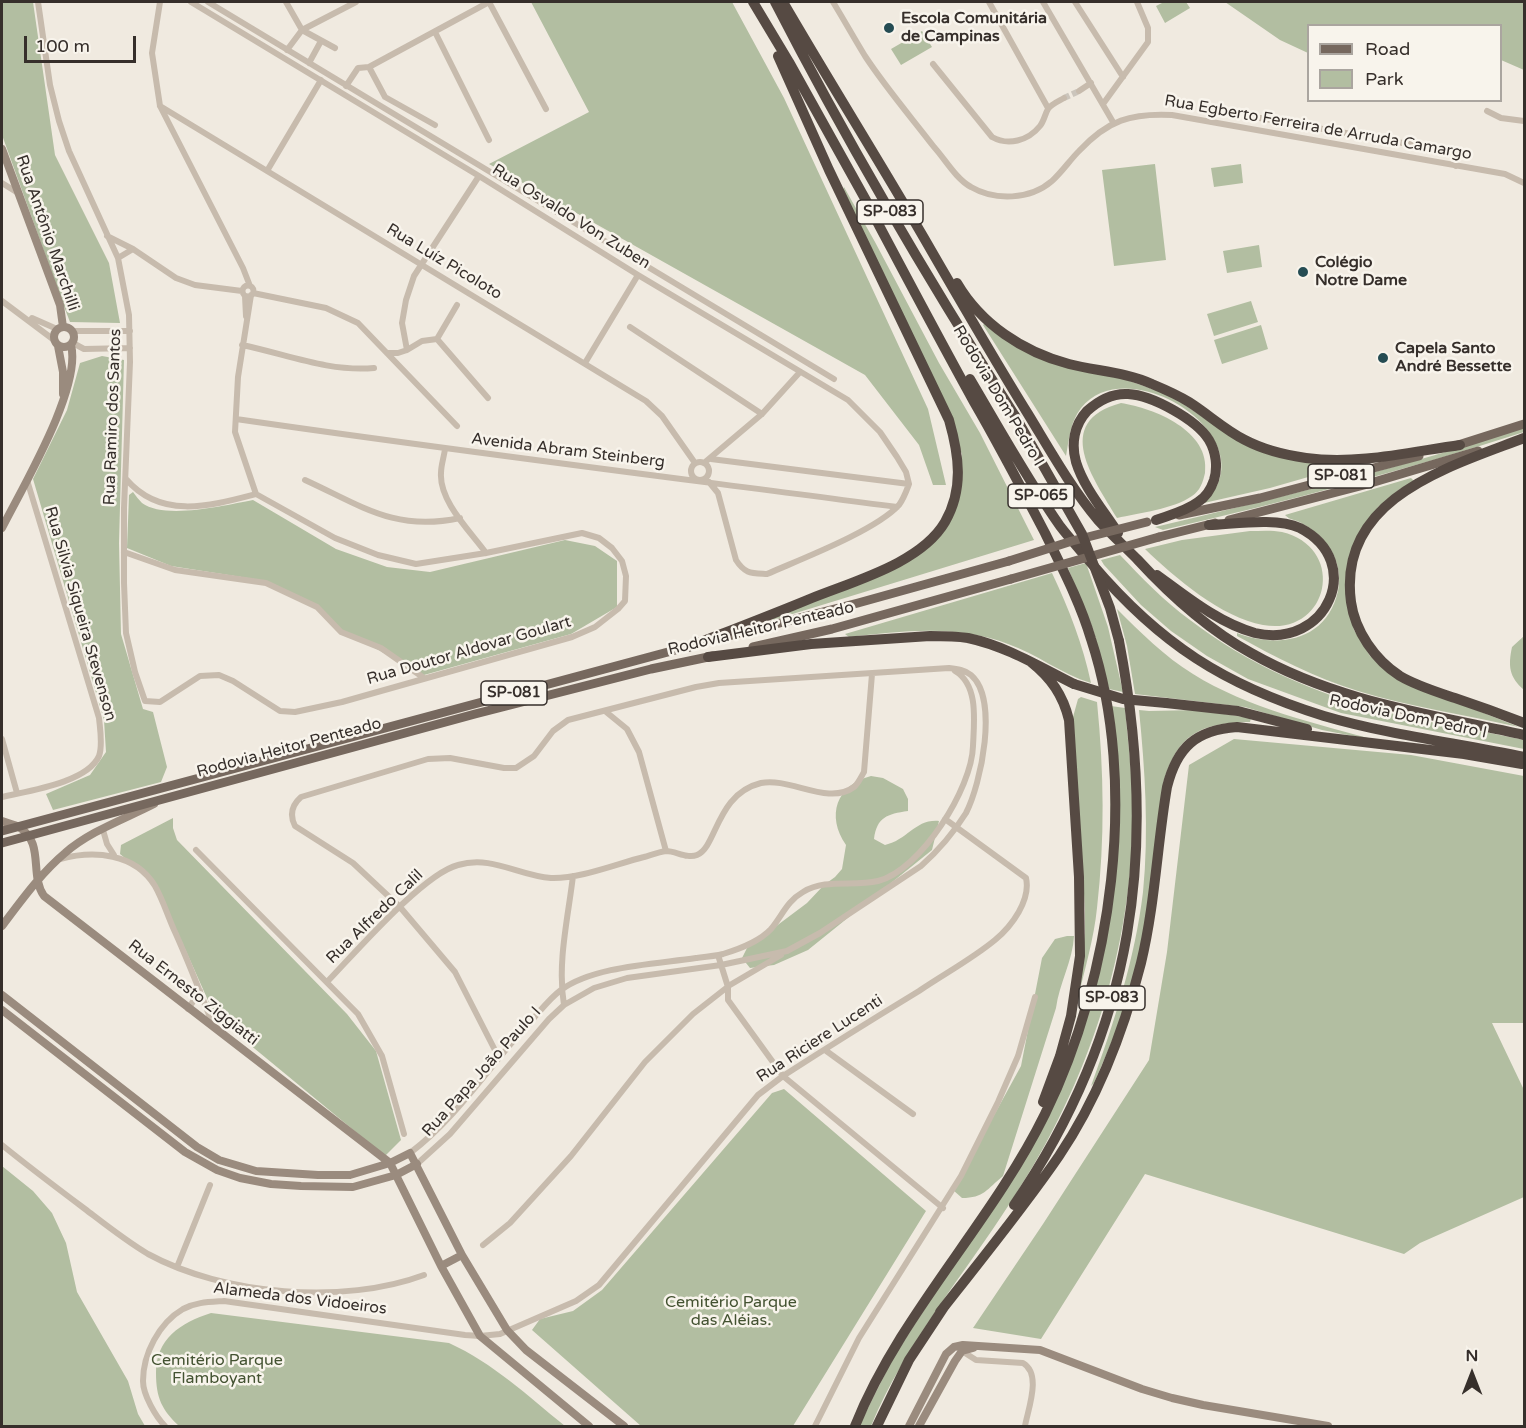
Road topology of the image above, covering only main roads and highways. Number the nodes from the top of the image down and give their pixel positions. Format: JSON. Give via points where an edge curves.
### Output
{"nodes":[{"id":1,"x":775,"y":2,"type":"edge"},
{"id":2,"x":783,"y":2,"type":"edge"},
{"id":3,"x":753,"y":3,"type":"edge"},
{"id":4,"x":860,"y":128,"type":"junction"},
{"id":5,"x":865,"y":199,"type":"junction"},
{"id":6,"x":1524,"y":424,"type":"edge"},
{"id":7,"x":1524,"y":437,"type":"edge"},
{"id":8,"x":1460,"y":445,"type":"junction"},
{"id":9,"x":1152,"y":521,"type":"junction"},
{"id":10,"x":1209,"y":525,"type":"junction"},
{"id":11,"x":1135,"y":557,"type":"junction"},
{"id":12,"x":688,"y":647,"type":"junction"},
{"id":13,"x":708,"y":657,"type":"junction"},
{"id":14,"x":1031,"y":663,"type":"junction"},
{"id":15,"x":1524,"y":723,"type":"edge"},
{"id":16,"x":1524,"y":735,"type":"edge"},
{"id":17,"x":1356,"y":741,"type":"junction"},
{"id":18,"x":1524,"y":757,"type":"edge"},
{"id":19,"x":1524,"y":764,"type":"edge"},
{"id":20,"x":2,"y":831,"type":"edge"},
{"id":21,"x":2,"y":843,"type":"edge"},
{"id":22,"x":1000,"y":1191,"type":"junction"},
{"id":23,"x":940,"y":1312,"type":"junction"},
{"id":24,"x":855,"y":1426,"type":"edge"},
{"id":25,"x":877,"y":1426,"type":"edge"}],
"edges":[{"from":1,"to":23,"type":"highway","number":"SP-083","bridge":true,"via":[[843,132],[1082,534],[1110,608],[1130,709],[1138,826],[1132,906],[1116,984],[1092,1059],[1060,1131],[1017,1202]]},
{"from":2,"to":4,"type":"highway","name":"Rodovia Dom Pedro I","number":"SP-065"},
{"from":3,"to":5,"type":"highway","name":"Rodovia Dom Pedro I","number":"SP-065"},
{"from":3,"to":12,"type":"highway","via":[[949,420],[959,477],[945,522],[924,546],[861,579]]},
{"from":4,"to":8,"type":"highway","via":[[893,175],[961,290],[995,327],[1021,345],[1069,364],[1150,383],[1189,402],[1244,440],[1289,455],[1338,460],[1373,458]]},
{"from":4,"to":11,"type":"highway","name":"Rodovia Dom Pedro I","number":"SP-065","via":[[1047,444],[1092,511]]},
{"from":5,"to":18,"type":"highway","name":"Rodovia Dom Pedro I","number":"SP-065","via":[[1061,527],[1111,586],[1174,645],[1223,675],[1325,716]]},
{"from":5,"to":22,"type":"highway","number":"SP-083","via":[[1064,570],[1092,640],[1109,725],[1114,812],[1106,921],[1067,1062],[1046,1113]]},
{"from":6,"to":8,"type":"main road","name":"Rodovia Heitor Penteado","number":"SP-081"},
{"from":7,"to":10,"type":"main road","name":"Rodovia Heitor Penteado","number":"SP-081","via":[[1383,480]]},
{"from":7,"to":15,"type":"highway","via":[[1437,473],[1391,501],[1370,524],[1357,550],[1350,594],[1361,634],[1395,672]]},
{"from":8,"to":9,"type":"main road","name":"Rodovia Heitor Penteado","number":"SP-081","via":[[1260,498]]},
{"from":9,"to":11,"type":"highway","via":[[1190,507],[1206,496],[1215,475],[1214,451],[1200,429],[1166,406],[1129,393],[1103,399],[1082,417],[1077,427],[1076,463]]},
{"from":9,"to":12,"type":"main road","name":"Rodovia Heitor Penteado","number":"SP-081","bridge":true},
{"from":10,"to":11,"type":"highway","via":[[1271,522],[1299,528],[1311,536],[1325,551],[1333,568],[1333,589],[1322,613],[1312,623],[1288,634],[1257,633],[1207,611]]},
{"from":10,"to":13,"type":"main road","name":"Rodovia Heitor Penteado","number":"SP-081","bridge":true,"via":[[832,629]]},
{"from":11,"to":16,"type":"highway","name":"Rodovia Dom Pedro I","number":"SP-065","via":[[1208,626],[1278,667],[1364,700]]},
{"from":12,"to":20,"type":"main road","name":"Rodovia Heitor Penteado","number":"SP-081"},
{"from":13,"to":14,"type":"highway","via":[[811,644],[930,636],[980,641]]},
{"from":13,"to":21,"type":"main road","name":"Rodovia Heitor Penteado","number":"SP-081","via":[[475,714]]},
{"from":14,"to":17,"type":"highway","bridge":true,"via":[[1074,684],[1123,699],[1238,711]]},
{"from":14,"to":22,"type":"highway","via":[[1062,697],[1069,720],[1080,956],[1060,1056],[1045,1098]]},
{"from":17,"to":19,"type":"highway"},
{"from":17,"to":23,"type":"highway","via":[[1237,727],[1204,733],[1183,749],[1170,772],[1167,787],[1141,963],[1107,1064],[1060,1155]]},
{"from":22,"to":24,"type":"highway","number":"SP-083","via":[[887,1359]]},
{"from":23,"to":25,"type":"highway","number":"SP-083","via":[[909,1360]]}]}
